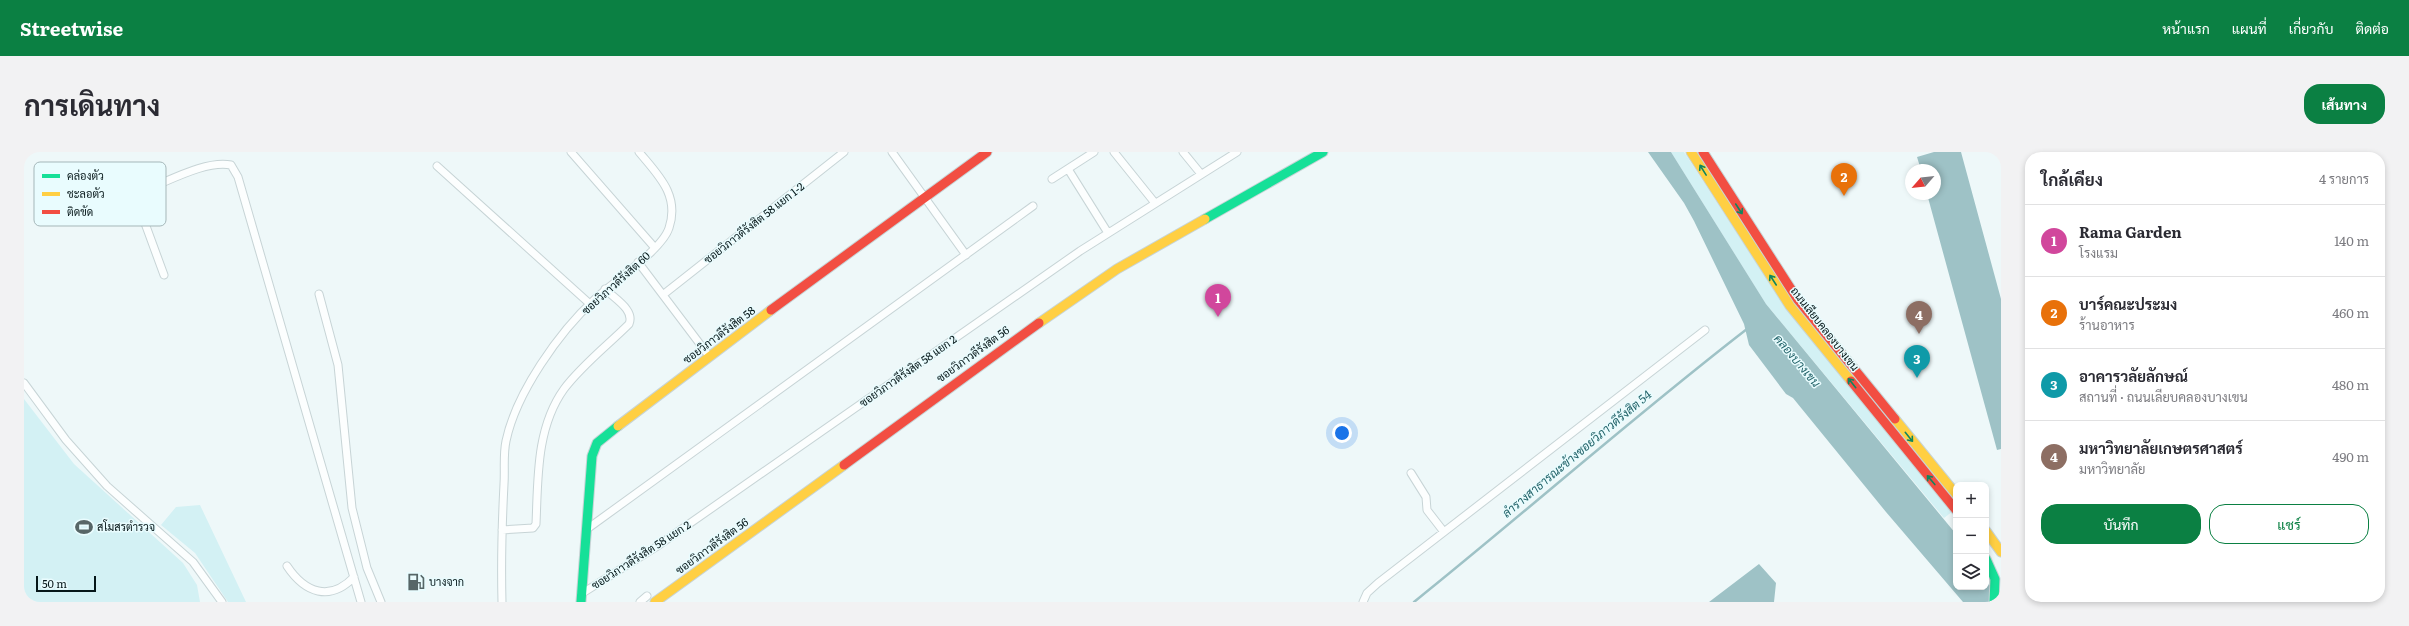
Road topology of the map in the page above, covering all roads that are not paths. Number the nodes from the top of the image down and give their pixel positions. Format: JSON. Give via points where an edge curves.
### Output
{"nodes":[{"id":1,"x":570,"y":152,"type":"edge"},
{"id":2,"x":639,"y":152,"type":"edge"},
{"id":3,"x":844,"y":152,"type":"edge"},
{"id":4,"x":892,"y":152,"type":"edge"},
{"id":5,"x":986,"y":152,"type":"edge"},
{"id":6,"x":1094,"y":152,"type":"edge"},
{"id":7,"x":1114,"y":152,"type":"edge"},
{"id":8,"x":1183,"y":152,"type":"edge"},
{"id":9,"x":1237,"y":152,"type":"edge"},
{"id":10,"x":1323,"y":152,"type":"edge"},
{"id":11,"x":1691,"y":152,"type":"edge"},
{"id":12,"x":1702,"y":152,"type":"edge"},
{"id":13,"x":436,"y":166,"type":"dead end"},
{"id":14,"x":1068,"y":169,"type":"junction"},
{"id":15,"x":1201,"y":174,"type":"junction"},
{"id":16,"x":1052,"y":179,"type":"dead end"},
{"id":17,"x":166,"y":182,"type":"edge"},
{"id":18,"x":924,"y":197,"type":"junction"},
{"id":19,"x":1155,"y":203,"type":"junction"},
{"id":20,"x":1032,"y":206,"type":"dead end"},
{"id":21,"x":146,"y":226,"type":"edge"},
{"id":22,"x":1108,"y":233,"type":"junction"},
{"id":23,"x":655,"y":248,"type":"junction"},
{"id":24,"x":966,"y":254,"type":"junction"},
{"id":25,"x":638,"y":262,"type":"junction"},
{"id":26,"x":164,"y":275,"type":"dead end"},
{"id":27,"x":605,"y":289,"type":"junction"},
{"id":28,"x":319,"y":294,"type":"dead end"},
{"id":29,"x":664,"y":294,"type":"junction"},
{"id":30,"x":590,"y":304,"type":"junction"},
{"id":31,"x":1705,"y":330,"type":"dead end"},
{"id":32,"x":709,"y":356,"type":"junction"},
{"id":33,"x":24,"y":383,"type":"edge"},
{"id":34,"x":1411,"y":474,"type":"dead end"},
{"id":35,"x":1953,"y":490,"type":"edge"},
{"id":36,"x":1953,"y":506,"type":"edge"},
{"id":37,"x":502,"y":530,"type":"junction"},
{"id":38,"x":587,"y":530,"type":"junction"},
{"id":39,"x":1444,"y":532,"type":"junction"},
{"id":40,"x":1989,"y":535,"type":"edge"},
{"id":41,"x":2001,"y":552,"type":"edge"},
{"id":42,"x":287,"y":566,"type":"dead end"},
{"id":43,"x":1989,"y":566,"type":"edge"},
{"id":44,"x":354,"y":577,"type":"junction"},
{"id":45,"x":647,"y":596,"type":"dead end"},
{"id":46,"x":581,"y":598,"type":"edge"},
{"id":47,"x":218,"y":600,"type":"edge"},
{"id":48,"x":360,"y":602,"type":"edge"},
{"id":49,"x":381,"y":602,"type":"edge"},
{"id":50,"x":502,"y":602,"type":"edge"},
{"id":51,"x":640,"y":602,"type":"edge"},
{"id":52,"x":655,"y":602,"type":"edge"},
{"id":53,"x":1363,"y":602,"type":"edge"},
{"id":54,"x":1994,"y":602,"type":"edge"}],
"edges":[{"from":1,"to":23,"type":"street"},
{"from":2,"to":23,"type":"street","name":"ซอยวิภาวดีรังสิต 60","via":[[663,180],[671,196],[673,213],[669,230]]},
{"from":3,"to":29,"type":"street","name":"ซอยวิภาวดีรังสิต 58 แยก 1-2"},
{"from":4,"to":18,"type":"street"},
{"from":5,"to":18,"type":"street","name":"ซอยวิภาวดีรังสิต 58"},
{"from":6,"to":14,"type":"street"},
{"from":7,"to":19,"type":"street"},
{"from":8,"to":15,"type":"street"},
{"from":9,"to":15,"type":"street","name":"ซอยวิภาวดีรังสิต 58 แยก 2"},
{"from":10,"to":52,"type":"street","name":"ซอยวิภาวดีรังสิต 56","via":[[1124,265],[1070,300]]},
{"from":36,"to":11,"type":"street","name":"ถนนเลียบคลองบางเขน","one_way":true,"via":[[1790,306]]},
{"from":12,"to":35,"type":"street","name":"ถนนเลียบคลองบางเขน","one_way":true,"via":[[1798,300]]},
{"from":13,"to":30,"type":"street"},
{"from":14,"to":16,"type":"street"},
{"from":14,"to":22,"type":"street"},
{"from":15,"to":19,"type":"street","name":"ซอยวิภาวดีรังสิต 58 แยก 2"},
{"from":17,"to":44,"type":"street","via":[[220,163],[231,165],[238,177]]},
{"from":18,"to":24,"type":"street"},
{"from":18,"to":32,"type":"street","name":"ซอยวิภาวดีรังสิต 58"},
{"from":19,"to":22,"type":"street","name":"ซอยวิภาวดีรังสิต 58 แยก 2"},
{"from":20,"to":24,"type":"street"},
{"from":21,"to":26,"type":"street"},
{"from":22,"to":46,"type":"street","name":"ซอยวิภาวดีรังสิต 58 แยก 2"},
{"from":23,"to":25,"type":"street","name":"ซอยวิภาวดีรังสิต 60"},
{"from":24,"to":38,"type":"street"},
{"from":25,"to":27,"type":"street","name":"ซอยวิภาวดีรังสิต 60"},
{"from":25,"to":29,"type":"street"},
{"from":27,"to":30,"type":"street","name":"ซอยวิภาวดีรังสิต 60"},
{"from":27,"to":37,"type":"street","via":[[630,313],[629,324],[564,389],[552,412],[539,463],[536,524],[533,528]]},
{"from":28,"to":49,"type":"street","via":[[338,365],[352,508],[367,568]]},
{"from":29,"to":32,"type":"street"},
{"from":30,"to":37,"type":"street","name":"ซอยวิภาวดีรังสิต 60","via":[[544,361],[513,418],[506,442]]},
{"from":31,"to":39,"type":"street"},
{"from":32,"to":38,"type":"street","name":"ซอยวิภาวดีรังสิต 58","via":[[603,437],[593,448]]},
{"from":33,"to":47,"type":"street","via":[[66,440],[107,486],[194,562]]},
{"from":34,"to":39,"type":"street","via":[[1426,497],[1427,510]]},
{"from":37,"to":50,"type":"street","name":"ซอยวิภาวดีรังสิต 60"},
{"from":38,"to":46,"type":"street","name":"ซอยวิภาวดีรังสิต 58"},
{"from":39,"to":53,"type":"street","via":[[1378,583]]},
{"from":40,"to":41,"type":"street"},
{"from":42,"to":44,"type":"street","via":[[304,587],[321,596],[331,596],[348,586]]},
{"from":43,"to":54,"type":"street","via":[[1995,579]]},
{"from":44,"to":48,"type":"street"},
{"from":45,"to":51,"type":"street"}]}
